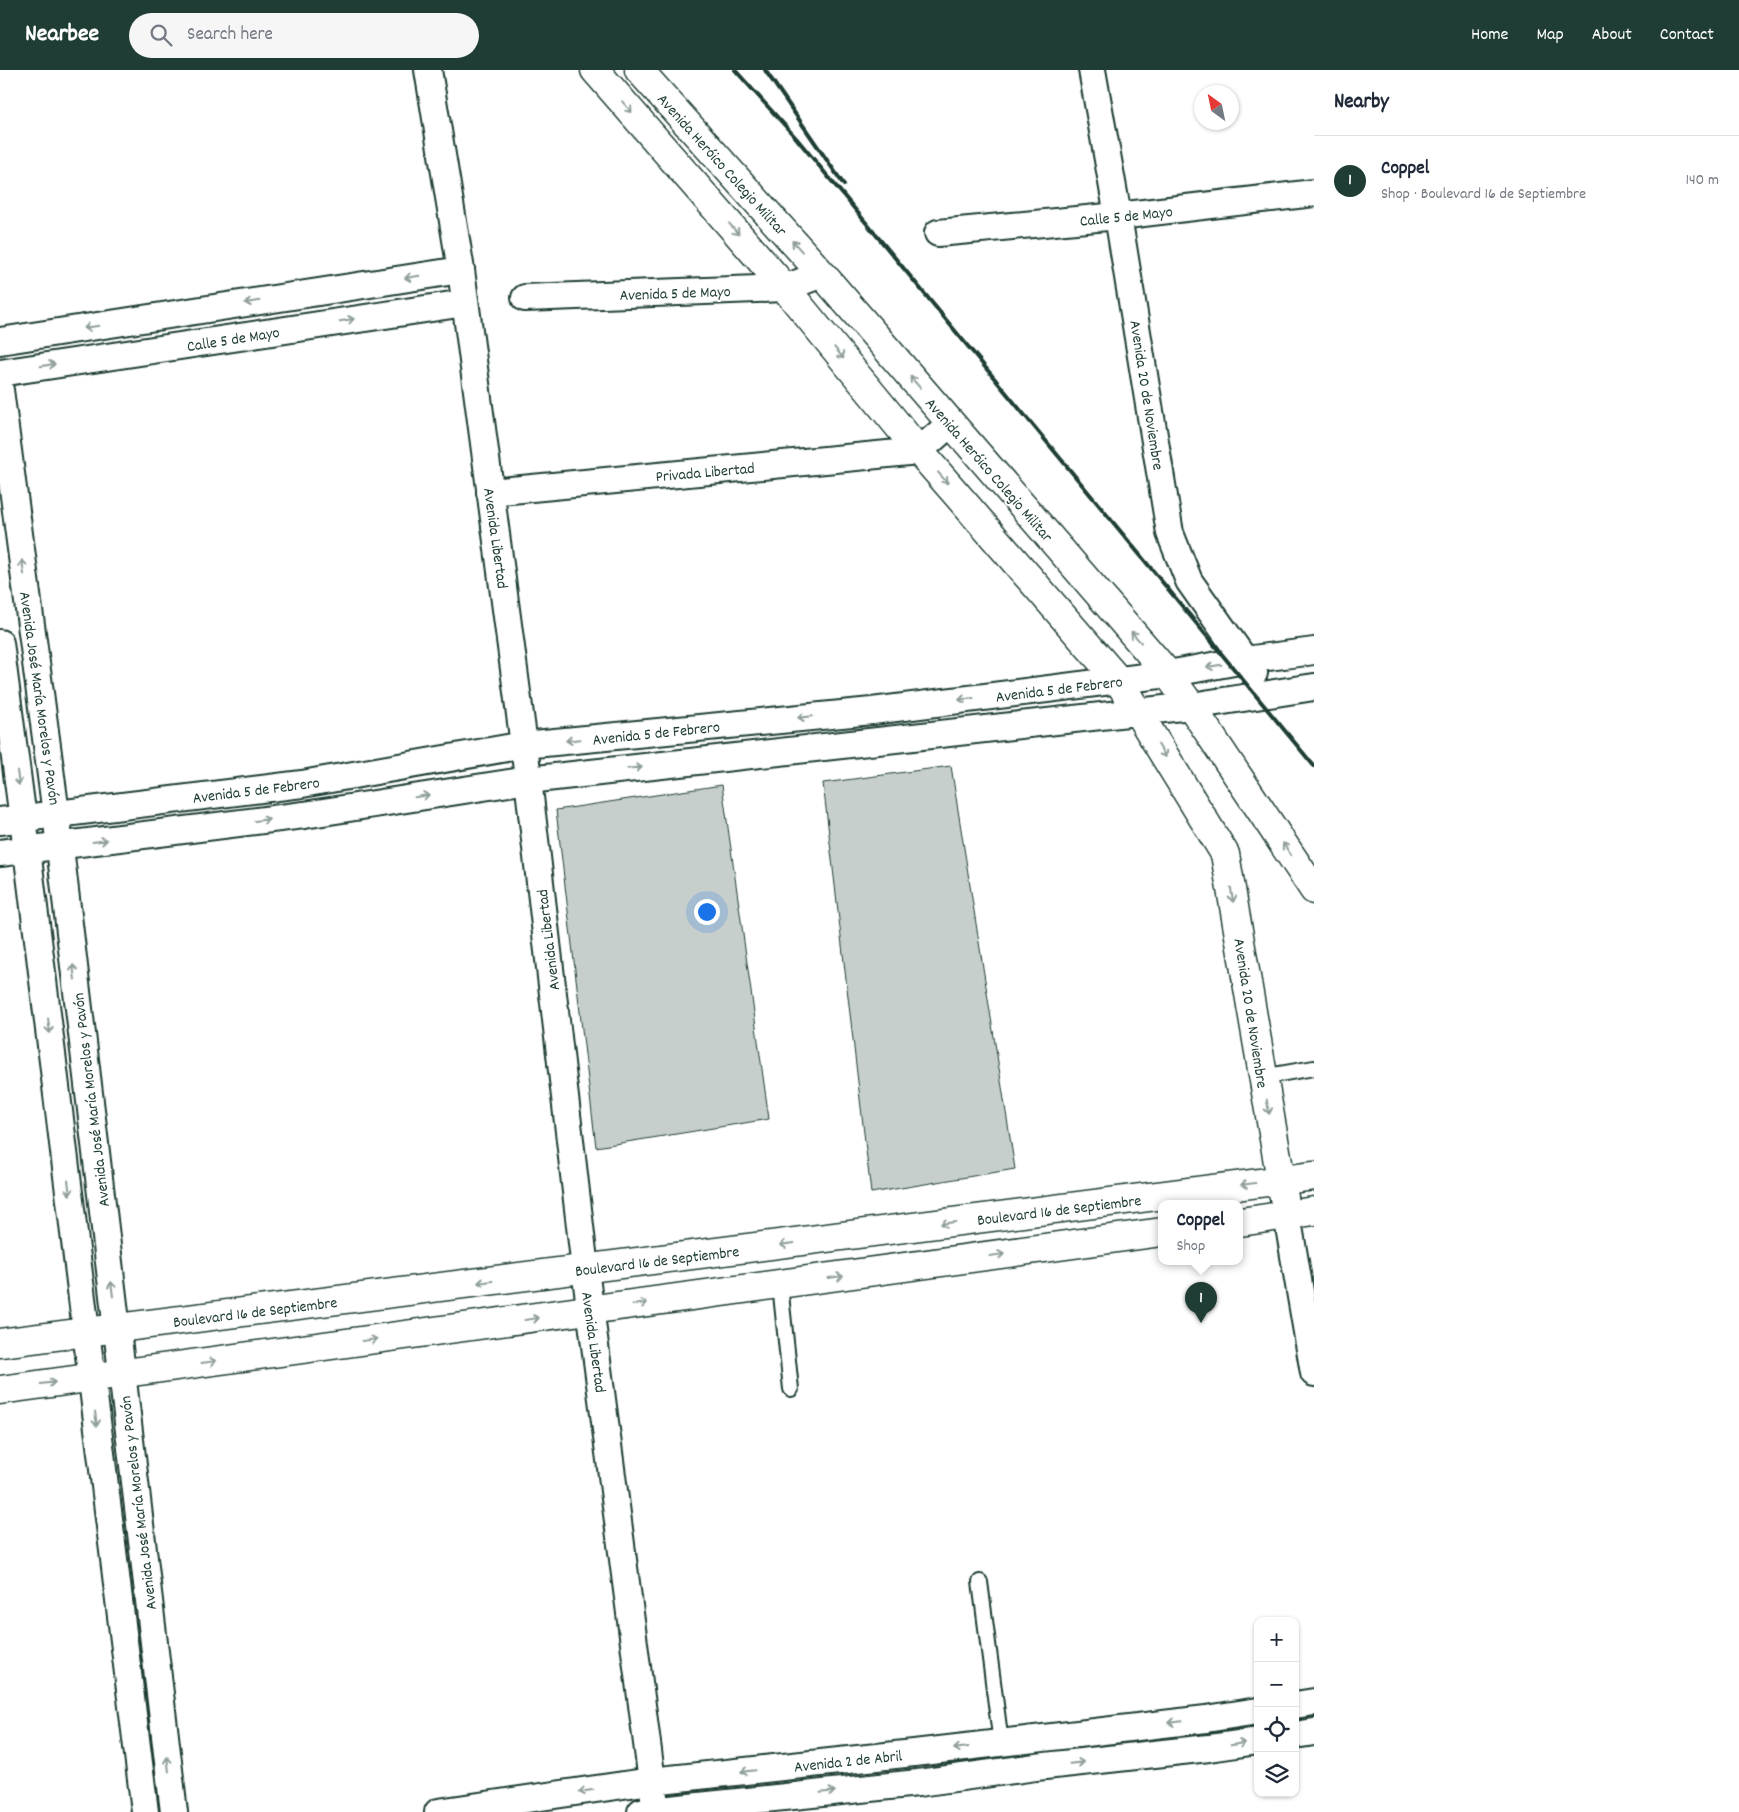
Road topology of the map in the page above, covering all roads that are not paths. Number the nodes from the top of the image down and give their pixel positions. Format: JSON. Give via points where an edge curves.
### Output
{"nodes":[{"id":1,"x":428,"y":70,"type":"edge"},
{"id":2,"x":595,"y":70,"type":"edge"},
{"id":3,"x":639,"y":70,"type":"edge"},
{"id":4,"x":1092,"y":70,"type":"edge"},
{"id":5,"x":1314,"y":193,"type":"edge"},
{"id":6,"x":1118,"y":216,"type":"junction"},
{"id":7,"x":938,"y":233,"type":"dead end"},
{"id":8,"x":461,"y":270,"type":"junction"},
{"id":9,"x":822,"y":274,"type":"junction"},
{"id":10,"x":785,"y":288,"type":"junction"},
{"id":11,"x":299,"y":295,"type":"junction"},
{"id":12,"x":525,"y":298,"type":"dead end"},
{"id":13,"x":465,"y":303,"type":"junction"},
{"id":14,"x":147,"y":318,"type":"junction"},
{"id":15,"x":305,"y":327,"type":"junction"},
{"id":16,"x":0,"y":341,"type":"edge"},
{"id":17,"x":152,"y":350,"type":"junction"},
{"id":18,"x":0,"y":373,"type":"edge"},
{"id":19,"x":0,"y":390,"type":"edge"},
{"id":20,"x":950,"y":423,"type":"junction"},
{"id":21,"x":919,"y":450,"type":"junction"},
{"id":22,"x":490,"y":492,"type":"junction"},
{"id":23,"x":0,"y":643,"type":"edge"},
{"id":24,"x":1314,"y":651,"type":"edge"},
{"id":25,"x":1245,"y":660,"type":"junction"},
{"id":26,"x":1168,"y":674,"type":"junction"},
{"id":27,"x":1118,"y":680,"type":"junction"},
{"id":28,"x":1314,"y":687,"type":"edge"},
{"id":29,"x":1269,"y":693,"type":"junction"},
{"id":30,"x":1191,"y":706,"type":"junction"},
{"id":31,"x":872,"y":711,"type":"junction"},
{"id":32,"x":1139,"y":712,"type":"junction"},
{"id":33,"x":874,"y":742,"type":"junction"},
{"id":34,"x":524,"y":745,"type":"junction"},
{"id":35,"x":528,"y":780,"type":"junction"},
{"id":36,"x":302,"y":784,"type":"junction"},
{"id":37,"x":56,"y":814,"type":"junction"},
{"id":38,"x":304,"y":815,"type":"junction"},
{"id":39,"x":12,"y":819,"type":"edge"},
{"id":40,"x":60,"y":846,"type":"junction"},
{"id":41,"x":28,"y":850,"type":"junction"},
{"id":42,"x":0,"y":853,"type":"edge"},
{"id":43,"x":1314,"y":890,"type":"edge"},
{"id":44,"x":1314,"y":1068,"type":"edge"},
{"id":45,"x":1262,"y":1076,"type":"junction"},
{"id":46,"x":1314,"y":1176,"type":"edge"},
{"id":47,"x":1281,"y":1180,"type":"junction"},
{"id":48,"x":1314,"y":1212,"type":"edge"},
{"id":49,"x":1286,"y":1215,"type":"junction"},
{"id":50,"x":1243,"y":1222,"type":"edge"},
{"id":51,"x":1158,"y":1233,"type":"edge"},
{"id":52,"x":585,"y":1270,"type":"junction"},
{"id":53,"x":780,"y":1285,"type":"junction"},
{"id":54,"x":592,"y":1310,"type":"junction"},
{"id":55,"x":117,"y":1329,"type":"junction"},
{"id":56,"x":86,"y":1333,"type":"junction"},
{"id":57,"x":0,"y":1343,"type":"edge"},
{"id":58,"x":1314,"y":1373,"type":"edge"},
{"id":59,"x":121,"y":1374,"type":"junction"},
{"id":60,"x":91,"y":1378,"type":"junction"},
{"id":61,"x":0,"y":1390,"type":"edge"},
{"id":62,"x":791,"y":1390,"type":"dead end"},
{"id":63,"x":141,"y":1539,"type":"junction"},
{"id":64,"x":112,"y":1542,"type":"junction"},
{"id":65,"x":980,"y":1582,"type":"dead end"},
{"id":66,"x":160,"y":1698,"type":"junction"},
{"id":67,"x":131,"y":1702,"type":"junction"},
{"id":68,"x":1314,"y":1702,"type":"edge"},
{"id":69,"x":1299,"y":1704,"type":"edge"},
{"id":70,"x":1254,"y":1712,"type":"edge"},
{"id":71,"x":1206,"y":1719,"type":"junction"},
{"id":72,"x":1314,"y":1732,"type":"edge"},
{"id":73,"x":1299,"y":1734,"type":"edge"},
{"id":74,"x":1032,"y":1739,"type":"junction"},
{"id":75,"x":1254,"y":1742,"type":"edge"},
{"id":76,"x":1001,"y":1743,"type":"junction"},
{"id":77,"x":1209,"y":1748,"type":"junction"},
{"id":78,"x":914,"y":1753,"type":"junction"},
{"id":79,"x":784,"y":1767,"type":"junction"},
{"id":80,"x":1036,"y":1767,"type":"junction"},
{"id":81,"x":652,"y":1780,"type":"junction"},
{"id":82,"x":918,"y":1782,"type":"junction"},
{"id":83,"x":786,"y":1796,"type":"junction"},
{"id":84,"x":498,"y":1808,"type":"edge"},
{"id":85,"x":651,"y":1811,"type":"edge"},
{"id":86,"x":145,"y":1812,"type":"edge"},
{"id":87,"x":174,"y":1812,"type":"edge"},
{"id":88,"x":438,"y":1812,"type":"edge"}],
"edges":[{"from":1,"to":8,"type":"street","name":"Avenida Libertad"},
{"from":2,"to":10,"type":"main road","name":"Avenida Heróico Colegio Militar","one_way":true},
{"from":9,"to":3,"type":"main road","name":"Avenida Heróico Colegio Militar","one_way":true},
{"from":4,"to":6,"type":"street","name":"Avenida 20 de Noviembre"},
{"from":5,"to":6,"type":"street","name":"Calle 5 de Mayo"},
{"from":6,"to":7,"type":"street","name":"Calle 5 de Mayo"},
{"from":6,"to":25,"type":"street","name":"Avenida 20 de Noviembre","via":[[1170,533],[1189,581]]},
{"from":8,"to":11,"type":"street","name":"Calle 5 de Mayo","one_way":true},
{"from":8,"to":13,"type":"street","name":"Avenida Libertad"},
{"from":9,"to":10,"type":"street","name":"Avenida 5 de Mayo"},
{"from":20,"to":9,"type":"main road","name":"Avenida Heróico Colegio Militar","one_way":true},
{"from":10,"to":12,"type":"street","name":"Avenida 5 de Mayo"},
{"from":10,"to":21,"type":"main road","name":"Avenida Heróico Colegio Militar","one_way":true},
{"from":11,"to":14,"type":"street","name":"Calle 5 de Mayo","one_way":true},
{"from":11,"to":15,"type":"street"},
{"from":15,"to":13,"type":"street","name":"Calle 5 de Mayo","one_way":true},
{"from":13,"to":22,"type":"street","name":"Avenida Libertad"},
{"from":14,"to":16,"type":"street","name":"Calle 5 de Mayo","one_way":true},
{"from":14,"to":17,"type":"street"},
{"from":15,"to":17,"type":"street","name":"Calle 5 de Mayo"},
{"from":18,"to":17,"type":"street","name":"Calle 5 de Mayo","one_way":true},
{"from":37,"to":19,"type":"street","name":"Avenida José María Morelos y Pavón","one_way":true},
{"from":20,"to":21,"type":"street"},
{"from":26,"to":20,"type":"main road","name":"Avenida Heróico Colegio Militar","one_way":true},
{"from":21,"to":22,"type":"street","name":"Privada Libertad"},
{"from":21,"to":27,"type":"main road","name":"Avenida Heróico Colegio Militar","one_way":true},
{"from":22,"to":34,"type":"street","name":"Avenida Libertad"},
{"from":23,"to":39,"type":"street","name":"Avenida José María Morelos y Pavón","one_way":true},
{"from":24,"to":25,"type":"street","name":"Avenida 5 de Febrero"},
{"from":25,"to":26,"type":"street","name":"Avenida 5 de Febrero","one_way":true},
{"from":25,"to":29,"type":"street","name":"Avenida 20 de Noviembre"},
{"from":26,"to":27,"type":"street","name":"Avenida 5 de Febrero"},
{"from":26,"to":30,"type":"main road","name":"Avenida Heróico Colegio Militar"},
{"from":27,"to":31,"type":"street","name":"Avenida 5 de Febrero","one_way":true},
{"from":27,"to":32,"type":"main road","name":"Avenida 20 de Noviembre"},
{"from":28,"to":29,"type":"street","name":"Avenida 5 de Febrero"},
{"from":29,"to":30,"type":"street","name":"Avenida 5 de Febrero"},
{"from":30,"to":32,"type":"street","name":"Avenida 5 de Febrero"},
{"from":43,"to":30,"type":"main road","name":"Avenida Heróico Colegio Militar","one_way":true},
{"from":31,"to":33,"type":"street"},
{"from":31,"to":34,"type":"street","name":"Avenida 5 de Febrero","one_way":true},
{"from":32,"to":33,"type":"street","name":"Avenida 5 de Febrero"},
{"from":32,"to":45,"type":"main road","name":"Avenida 20 de Noviembre","one_way":true,"via":[[1225,854]]},
{"from":35,"to":33,"type":"street","name":"Avenida 5 de Febrero","one_way":true},
{"from":34,"to":35,"type":"street","name":"Avenida Libertad"},
{"from":34,"to":36,"type":"street","name":"Avenida 5 de Febrero"},
{"from":38,"to":35,"type":"street","name":"Avenida 5 de Febrero","one_way":true},
{"from":35,"to":52,"type":"street","name":"Avenida Libertad"},
{"from":36,"to":37,"type":"street","name":"Avenida 5 de Febrero"},
{"from":36,"to":38,"type":"street"},
{"from":37,"to":39,"type":"street","name":"Avenida 5 de Febrero"},
{"from":37,"to":40,"type":"street","name":"Avenida José María Morelos y Pavón"},
{"from":40,"to":38,"type":"street","name":"Avenida 5 de Febrero","one_way":true},
{"from":39,"to":41,"type":"street","name":"Avenida José María Morelos y Pavón"},
{"from":40,"to":41,"type":"street","name":"Avenida 5 de Febrero"},
{"from":55,"to":40,"type":"street","name":"Avenida José María Morelos y Pavón","one_way":true},
{"from":41,"to":42,"type":"street","name":"Avenida 5 de Febrero"},
{"from":41,"to":56,"type":"street","name":"Avenida José María Morelos y Pavón","one_way":true},
{"from":44,"to":45,"type":"lane"},
{"from":45,"to":47,"type":"main road","name":"Avenida 20 de Noviembre","one_way":true},
{"from":46,"to":47,"type":"main road","name":"Boulevard 16 de Septiembre"},
{"from":47,"to":49,"type":"main road","name":"Avenida 20 de Noviembre"},
{"from":47,"to":52,"type":"main road","name":"Boulevard 16 de Septiembre","one_way":true},
{"from":48,"to":49,"type":"main road"},
{"from":49,"to":50,"type":"main road"},
{"from":49,"to":58,"type":"street","name":"Avenida 20 de Noviembre"},
{"from":53,"to":51,"type":"main road","one_way":true},
{"from":52,"to":54,"type":"street","name":"Avenida Libertad"},
{"from":52,"to":55,"type":"main road","name":"Boulevard 16 de Septiembre","one_way":true},
{"from":54,"to":53,"type":"main road","one_way":true},
{"from":53,"to":62,"type":"lane"},
{"from":59,"to":54,"type":"main road","one_way":true},
{"from":54,"to":81,"type":"street","name":"Avenida Libertad"},
{"from":55,"to":56,"type":"main road","name":"Boulevard 16 de Septiembre"},
{"from":55,"to":59,"type":"street","name":"Avenida José María Morelos y Pavón"},
{"from":56,"to":57,"type":"main road","name":"Boulevard 16 de Septiembre"},
{"from":56,"to":60,"type":"street","name":"Avenida José María Morelos y Pavón"},
{"from":59,"to":60,"type":"main road"},
{"from":59,"to":63,"type":"street","name":"Avenida José María Morelos y Pavón"},
{"from":61,"to":60,"type":"main road","one_way":true},
{"from":60,"to":64,"type":"street","name":"Avenida José María Morelos y Pavón","one_way":true},
{"from":63,"to":64,"type":"street"},
{"from":63,"to":66,"type":"street","name":"Avenida José María Morelos y Pavón"},
{"from":64,"to":67,"type":"street","name":"Avenida José María Morelos y Pavón"},
{"from":65,"to":76,"type":"lane"},
{"from":66,"to":67,"type":"street"},
{"from":87,"to":66,"type":"street","name":"Avenida José María Morelos y Pavón","one_way":true},
{"from":67,"to":86,"type":"street","name":"Avenida José María Morelos y Pavón"},
{"from":68,"to":69,"type":"street"},
{"from":70,"to":71,"type":"street","name":"Avenida 2 de Abril"},
{"from":71,"to":74,"type":"street","name":"Avenida 2 de Abril","one_way":true},
{"from":71,"to":77,"type":"street"},
{"from":72,"to":73,"type":"street"},
{"from":74,"to":76,"type":"street","name":"Avenida 2 de Abril"},
{"from":74,"to":80,"type":"street"},
{"from":77,"to":75,"type":"street","name":"Avenida 2 de Abril","one_way":true},
{"from":76,"to":78,"type":"street","name":"Avenida 2 de Abril","one_way":true},
{"from":80,"to":77,"type":"street","name":"Avenida 2 de Abril","one_way":true},
{"from":78,"to":79,"type":"street","name":"Avenida 2 de Abril"},
{"from":78,"to":82,"type":"street"},
{"from":79,"to":81,"type":"street","name":"Avenida 2 de Abril","one_way":true},
{"from":79,"to":83,"type":"street"},
{"from":80,"to":82,"type":"street","name":"Avenida 2 de Abril"},
{"from":81,"to":84,"type":"street","name":"Avenida 2 de Abril","one_way":true},
{"from":81,"to":85,"type":"street","name":"Avenida Libertad"},
{"from":83,"to":82,"type":"street","name":"Avenida 2 de Abril","one_way":true},
{"from":83,"to":85,"type":"street","name":"Avenida 2 de Abril"},
{"from":84,"to":88,"type":"street","name":"Avenida 2 de Abril"}]}
